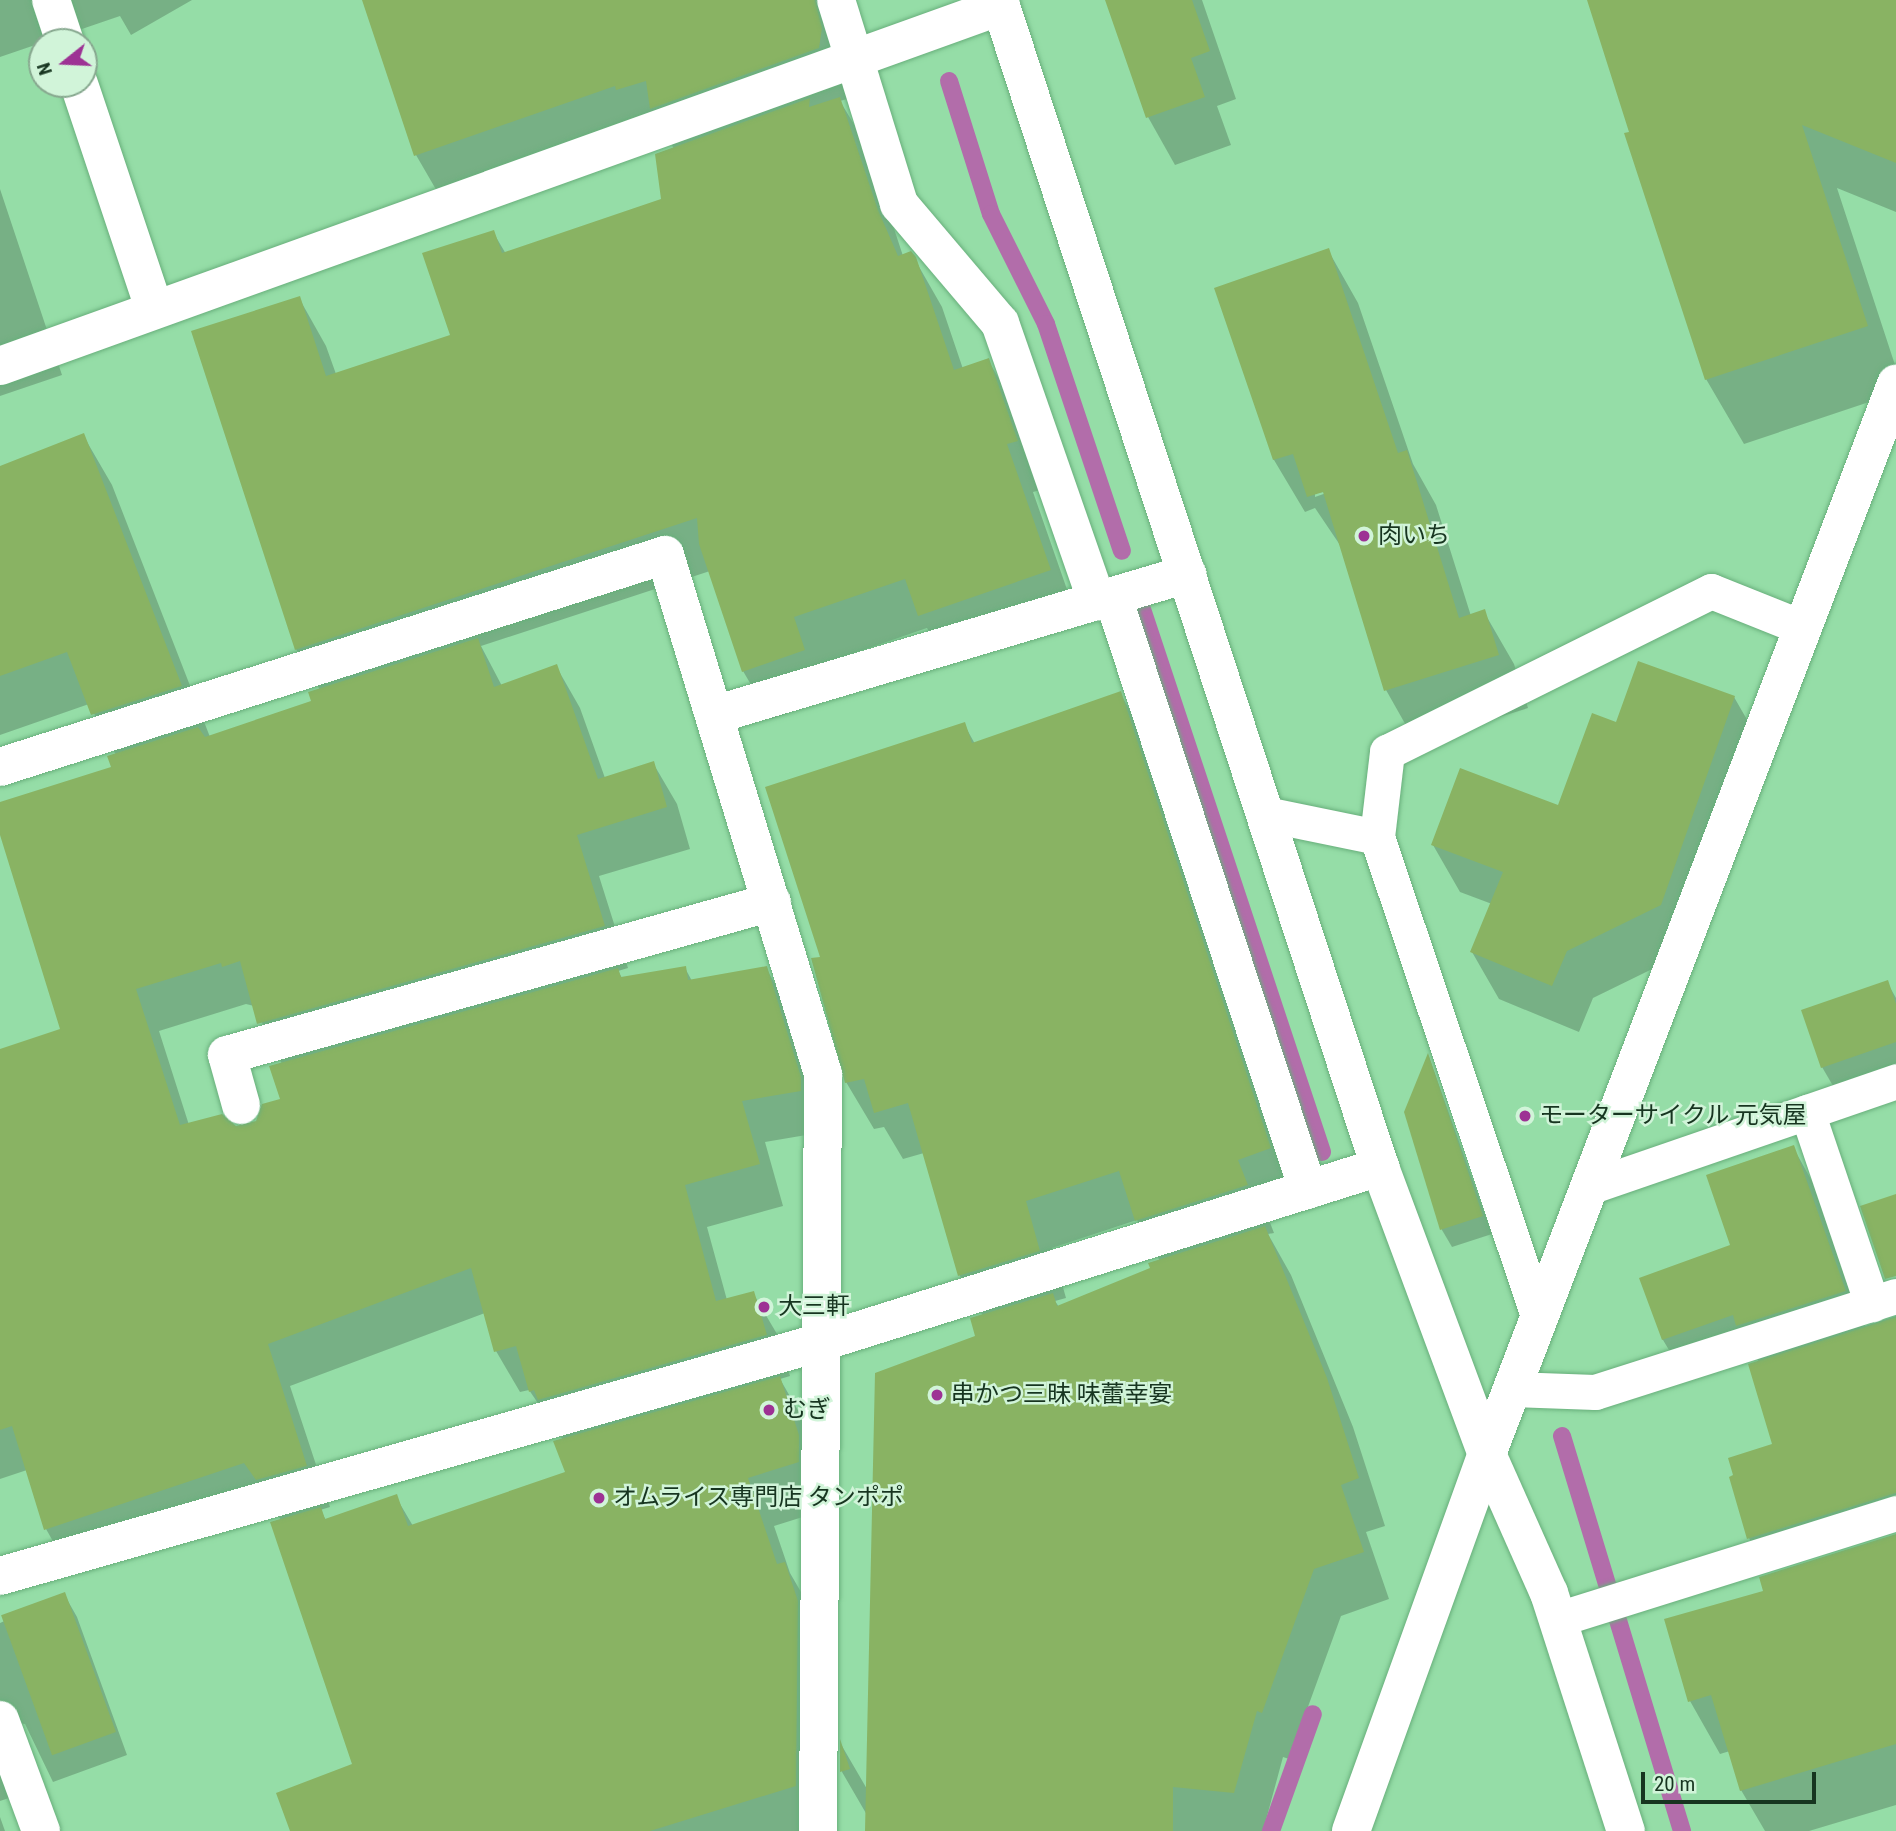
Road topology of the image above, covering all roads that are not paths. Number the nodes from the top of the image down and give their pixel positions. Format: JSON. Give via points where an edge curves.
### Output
{"nodes":[{"id":1,"x":51,"y":0,"type":"edge"},
{"id":2,"x":836,"y":0,"type":"edge"},
{"id":3,"x":1000,"y":3,"type":"edge"},
{"id":4,"x":60,"y":28,"type":"edge"},
{"id":5,"x":854,"y":59,"type":"junction"},
{"id":6,"x":84,"y":98,"type":"edge"},
{"id":7,"x":154,"y":308,"type":"junction"},
{"id":8,"x":0,"y":366,"type":"edge"},
{"id":9,"x":1896,"y":384,"type":"edge"},
{"id":10,"x":1186,"y":574,"type":"junction"},
{"id":11,"x":1105,"y":600,"type":"junction"},
{"id":12,"x":1801,"y":627,"type":"junction"},
{"id":13,"x":714,"y":715,"type":"junction"},
{"id":14,"x":0,"y":766,"type":"edge"},
{"id":15,"x":1265,"y":814,"type":"junction"},
{"id":16,"x":1377,"y":837,"type":"junction"},
{"id":17,"x":772,"y":902,"type":"junction"},
{"id":18,"x":1896,"y":1081,"type":"edge"},
{"id":19,"x":241,"y":1105,"type":"dead end"},
{"id":20,"x":1807,"y":1112,"type":"junction"},
{"id":21,"x":1380,"y":1167,"type":"junction"},
{"id":22,"x":1589,"y":1187,"type":"junction"},
{"id":23,"x":1308,"y":1190,"type":"junction"},
{"id":24,"x":1884,"y":1300,"type":"edge"},
{"id":25,"x":1539,"y":1319,"type":"junction"},
{"id":26,"x":825,"y":1341,"type":"junction"},
{"id":27,"x":1512,"y":1389,"type":"junction"},
{"id":28,"x":1487,"y":1454,"type":"junction"},
{"id":29,"x":1896,"y":1514,"type":"edge"},
{"id":30,"x":0,"y":1576,"type":"edge"},
{"id":31,"x":1573,"y":1615,"type":"junction"},
{"id":32,"x":0,"y":1720,"type":"edge"},
{"id":33,"x":41,"y":1831,"type":"edge"},
{"id":34,"x":818,"y":1831,"type":"edge"},
{"id":35,"x":1351,"y":1831,"type":"edge"},
{"id":36,"x":1626,"y":1831,"type":"edge"}],
"edges":[{"from":1,"to":4,"type":"street"},
{"from":2,"to":5,"type":"street"},
{"from":3,"to":5,"type":"street"},
{"from":3,"to":10,"type":"street"},
{"from":5,"to":7,"type":"street"},
{"from":5,"to":11,"type":"street","via":[[899,204],[1000,323]]},
{"from":6,"to":7,"type":"street"},
{"from":7,"to":8,"type":"street"},
{"from":9,"to":12,"type":"street"},
{"from":10,"to":11,"type":"street"},
{"from":10,"to":15,"type":"street"},
{"from":11,"to":13,"type":"street"},
{"from":11,"to":23,"type":"street"},
{"from":12,"to":16,"type":"lane","via":[[1711,591],[1387,752]]},
{"from":12,"to":22,"type":"street"},
{"from":13,"to":14,"type":"street","via":[[665,555]]},
{"from":13,"to":17,"type":"street"},
{"from":15,"to":16,"type":"lane"},
{"from":15,"to":21,"type":"street"},
{"from":16,"to":25,"type":"lane"},
{"from":17,"to":19,"type":"street","via":[[227,1055]]},
{"from":17,"to":26,"type":"street","via":[[823,1074]]},
{"from":18,"to":20,"type":"lane"},
{"from":20,"to":22,"type":"lane"},
{"from":20,"to":24,"type":"lane"},
{"from":21,"to":23,"type":"street"},
{"from":21,"to":28,"type":"street"},
{"from":22,"to":25,"type":"street"},
{"from":23,"to":26,"type":"street"},
{"from":24,"to":27,"type":"lane","via":[[1595,1392]]},
{"from":25,"to":27,"type":"street"},
{"from":26,"to":30,"type":"street"},
{"from":26,"to":34,"type":"street"},
{"from":27,"to":28,"type":"street"},
{"from":28,"to":31,"type":"street"},
{"from":28,"to":35,"type":"street"},
{"from":29,"to":31,"type":"lane"},
{"from":31,"to":36,"type":"street"},
{"from":32,"to":33,"type":"street"}]}
